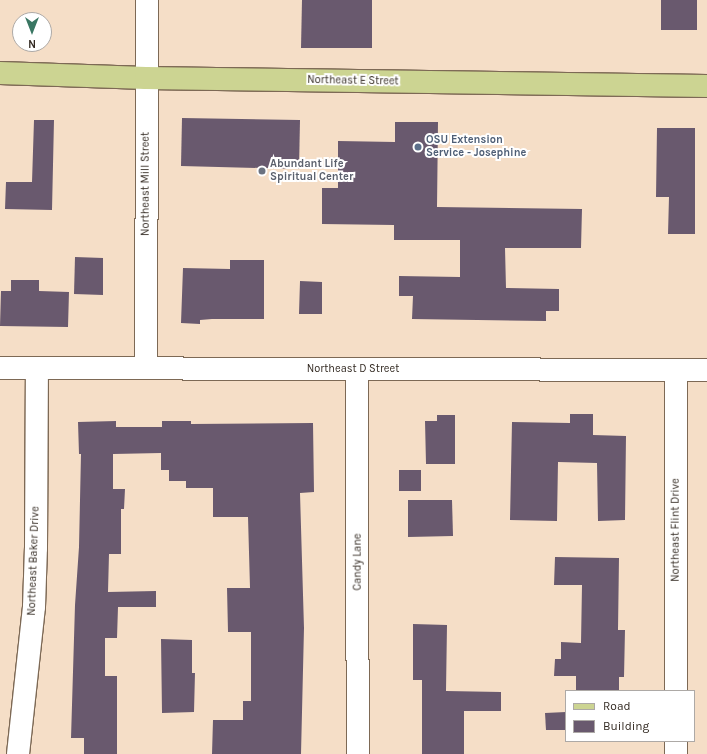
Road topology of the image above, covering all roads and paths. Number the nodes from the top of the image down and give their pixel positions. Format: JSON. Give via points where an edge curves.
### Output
{"nodes":[{"id":1,"x":147,"y":0,"type":"edge"},
{"id":2,"x":0,"y":73,"type":"edge"},
{"id":3,"x":146,"y":78,"type":"junction"},
{"id":4,"x":707,"y":86,"type":"edge"},
{"id":5,"x":0,"y":368,"type":"edge"},
{"id":6,"x":37,"y":368,"type":"junction"},
{"id":7,"x":146,"y":368,"type":"junction"},
{"id":8,"x":357,"y":370,"type":"junction"},
{"id":9,"x":676,"y":370,"type":"junction"},
{"id":10,"x":707,"y":370,"type":"edge"},
{"id":11,"x":676,"y":690,"type":"edge"},
{"id":12,"x":676,"y":742,"type":"edge"},
{"id":13,"x":18,"y":754,"type":"edge"},
{"id":14,"x":358,"y":754,"type":"edge"},
{"id":15,"x":676,"y":754,"type":"edge"}],
"edges":[{"from":1,"to":3,"type":"street","name":"Northeast Mill Street"},
{"from":2,"to":3,"type":"main road","name":"Northeast E Street"},
{"from":3,"to":4,"type":"main road","name":"Northeast E Street"},
{"from":3,"to":7,"type":"street","name":"Northeast Mill Street"},
{"from":5,"to":6,"type":"street","name":"Northeast D Street"},
{"from":6,"to":7,"type":"street","name":"Northeast D Street"},
{"from":6,"to":13,"type":"street","name":"Northeast Baker Drive","via":[[36,563]]},
{"from":7,"to":8,"type":"street","name":"Northeast D Street"},
{"from":8,"to":9,"type":"street","name":"Northeast D Street"},
{"from":8,"to":14,"type":"street","name":"Candy Lane"},
{"from":9,"to":10,"type":"street","name":"Northeast D Street"},
{"from":9,"to":11,"type":"street","name":"Northeast Flint Drive"},
{"from":12,"to":15,"type":"street"}]}
